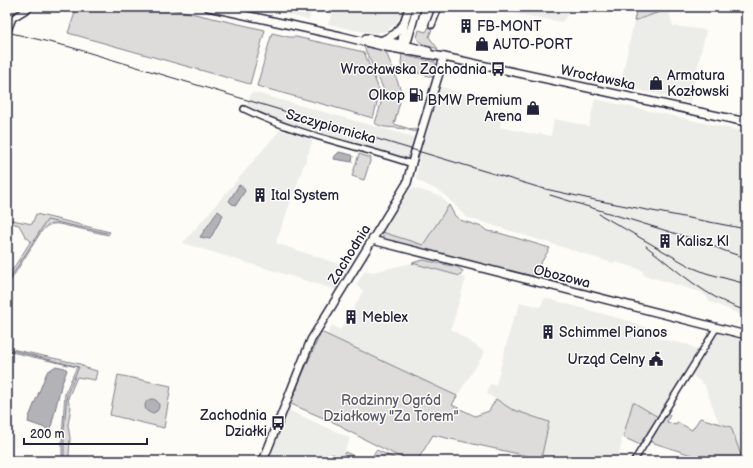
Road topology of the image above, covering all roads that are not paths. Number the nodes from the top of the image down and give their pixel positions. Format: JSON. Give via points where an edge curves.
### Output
{"nodes":[{"id":1,"x":31,"y":7,"type":"edge"},
{"id":2,"x":208,"y":7,"type":"edge"},
{"id":3,"x":409,"y":7,"type":"edge"},
{"id":4,"x":417,"y":7,"type":"edge"},
{"id":5,"x":439,"y":7,"type":"edge"},
{"id":6,"x":405,"y":20,"type":"junction"},
{"id":7,"x":432,"y":25,"type":"dead end"},
{"id":8,"x":412,"y":27,"type":"junction"},
{"id":9,"x":7,"y":32,"type":"edge"},
{"id":10,"x":341,"y":36,"type":"junction"},
{"id":11,"x":383,"y":40,"type":"junction"},
{"id":12,"x":402,"y":46,"type":"junction"},
{"id":13,"x":420,"y":49,"type":"junction"},
{"id":14,"x":444,"y":57,"type":"junction"},
{"id":15,"x":244,"y":109,"type":"dead end"},
{"id":16,"x":746,"y":122,"type":"edge"},
{"id":17,"x":412,"y":164,"type":"junction"},
{"id":18,"x":372,"y":240,"type":"junction"},
{"id":19,"x":717,"y":327,"type":"junction"},
{"id":20,"x":746,"y":335,"type":"edge"},
{"id":21,"x":263,"y":461,"type":"edge"},
{"id":22,"x":634,"y":461,"type":"edge"}],
"edges":[{"from":1,"to":9,"type":"street","via":[[13,18]]},
{"from":2,"to":10,"type":"street","name":"Wrocławska"},
{"from":3,"to":6,"type":"street"},
{"from":4,"to":8,"type":"street"},
{"from":5,"to":7,"type":"street"},
{"from":6,"to":11,"type":"street","via":[[396,34]]},
{"from":6,"to":12,"type":"street"},
{"from":8,"to":12,"type":"street"},
{"from":8,"to":13,"type":"street","via":[[414,39]]},
{"from":10,"to":11,"type":"street","name":"Wrocławska"},
{"from":10,"to":12,"type":"street","name":"Wrocławska"},
{"from":11,"to":12,"type":"street","name":"Wrocławska"},
{"from":12,"to":13,"type":"street","name":"Wrocławska"},
{"from":12,"to":14,"type":"street","name":"Wrocławska"},
{"from":13,"to":14,"type":"street","name":"Wrocławska"},
{"from":14,"to":16,"type":"street","name":"Wrocławska"},
{"from":14,"to":17,"type":"street","name":"Zachodnia"},
{"from":15,"to":17,"type":"street","name":"Szczypiornicka","via":[[304,132]]},
{"from":17,"to":18,"type":"street","name":"Zachodnia","via":[[405,187]]},
{"from":18,"to":19,"type":"street","name":"Obozowa"},
{"from":18,"to":21,"type":"street","name":"Zachodnia","via":[[311,340]]},
{"from":19,"to":20,"type":"street","name":"Obozowa"},
{"from":19,"to":22,"type":"street"}]}
